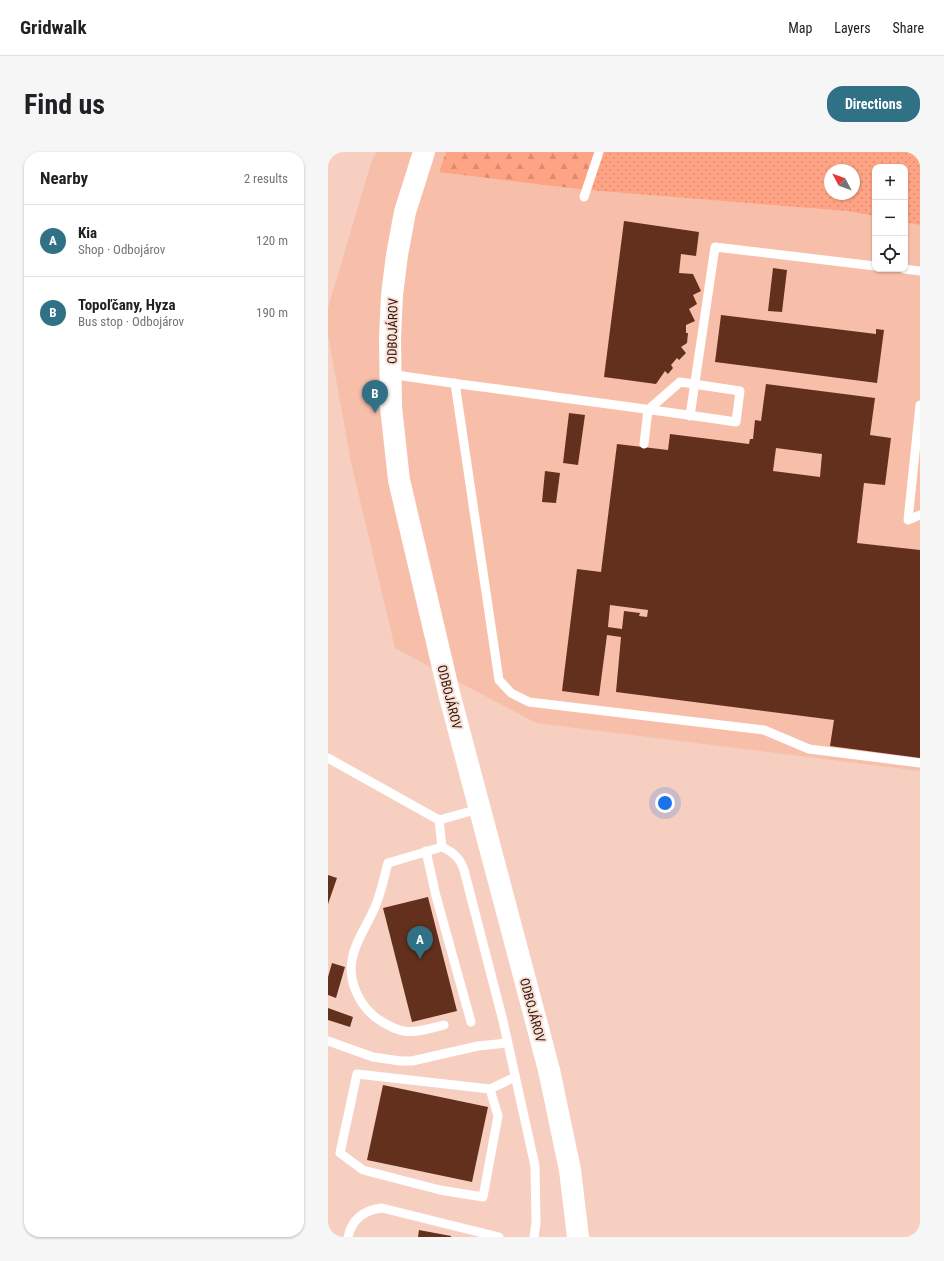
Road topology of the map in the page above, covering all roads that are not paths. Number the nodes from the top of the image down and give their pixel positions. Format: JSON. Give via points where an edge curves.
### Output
{"nodes":[{"id":1,"x":424,"y":152,"type":"edge"},
{"id":2,"x":599,"y":152,"type":"edge"},
{"id":3,"x":584,"y":197,"type":"dead end"},
{"id":4,"x":872,"y":266,"type":"edge"},
{"id":5,"x":908,"y":270,"type":"edge"},
{"id":6,"x":920,"y":271,"type":"edge"},
{"id":7,"x":391,"y":374,"type":"junction"},
{"id":8,"x":455,"y":383,"type":"junction"},
{"id":9,"x":695,"y":385,"type":"junction"},
{"id":10,"x":920,"y":405,"type":"edge"},
{"id":11,"x":648,"y":410,"type":"junction"},
{"id":12,"x":690,"y":416,"type":"junction"},
{"id":13,"x":919,"y":425,"type":"edge"},
{"id":14,"x":644,"y":444,"type":"dead end"},
{"id":15,"x":920,"y":516,"type":"edge"},
{"id":16,"x":328,"y":758,"type":"edge"},
{"id":17,"x":920,"y":763,"type":"edge"},
{"id":18,"x":479,"y":809,"type":"junction"},
{"id":19,"x":439,"y":820,"type":"junction"},
{"id":20,"x":442,"y":847,"type":"junction"},
{"id":21,"x":426,"y":851,"type":"junction"},
{"id":22,"x":471,"y":1022,"type":"dead end"},
{"id":23,"x":444,"y":1025,"type":"dead end"},
{"id":24,"x":328,"y":1041,"type":"edge"},
{"id":25,"x":508,"y":1043,"type":"junction"},
{"id":26,"x":515,"y":1078,"type":"junction"},
{"id":27,"x":490,"y":1089,"type":"junction"},
{"id":28,"x":348,"y":1237,"type":"edge"},
{"id":29,"x":499,"y":1237,"type":"edge"},
{"id":30,"x":534,"y":1237,"type":"edge"},
{"id":31,"x":578,"y":1237,"type":"edge"}],
"edges":[{"from":1,"to":7,"type":"main road","name":"ODBOJÁROV","via":[[405,212],[397,255],[390,331]]},
{"from":2,"to":3,"type":"lane"},
{"from":4,"to":9,"type":"lane","via":[[715,247]]},
{"from":5,"to":6,"type":"lane"},
{"from":7,"to":8,"type":"lane"},
{"from":7,"to":18,"type":"main road","name":"ODBOJÁROV","via":[[391,407],[399,480]]},
{"from":8,"to":11,"type":"lane"},
{"from":8,"to":17,"type":"lane","via":[[499,680],[511,693],[528,702],[764,730],[809,749]]},
{"from":9,"to":11,"type":"lane","via":[[680,382]]},
{"from":9,"to":12,"type":"lane"},
{"from":9,"to":12,"type":"lane","via":[[740,391],[736,422]]},
{"from":10,"to":13,"type":"lane"},
{"from":11,"to":12,"type":"lane"},
{"from":11,"to":14,"type":"lane"},
{"from":13,"to":15,"type":"lane","via":[[908,520]]},
{"from":16,"to":19,"type":"lane"},
{"from":18,"to":19,"type":"lane"},
{"from":18,"to":31,"type":"main road","name":"ODBOJÁROV","via":[[549,1070],[570,1170]]},
{"from":19,"to":20,"type":"lane"},
{"from":20,"to":21,"type":"lane"},
{"from":20,"to":25,"type":"lane","via":[[456,855],[464,870]]},
{"from":21,"to":22,"type":"lane"},
{"from":21,"to":23,"type":"lane","via":[[388,863],[376,906],[352,960],[351,974],[360,1001],[388,1026],[416,1032]]},
{"from":24,"to":25,"type":"lane","via":[[373,1057],[400,1061]]},
{"from":25,"to":26,"type":"lane"},
{"from":26,"to":27,"type":"lane"},
{"from":26,"to":30,"type":"lane","via":[[535,1166]]},
{"from":27,"to":27,"type":"lane","via":[[357,1074],[340,1153],[363,1170],[440,1190],[483,1197],[498,1116]]},
{"from":28,"to":29,"type":"lane","via":[[353,1223],[362,1214],[382,1208]]}]}
